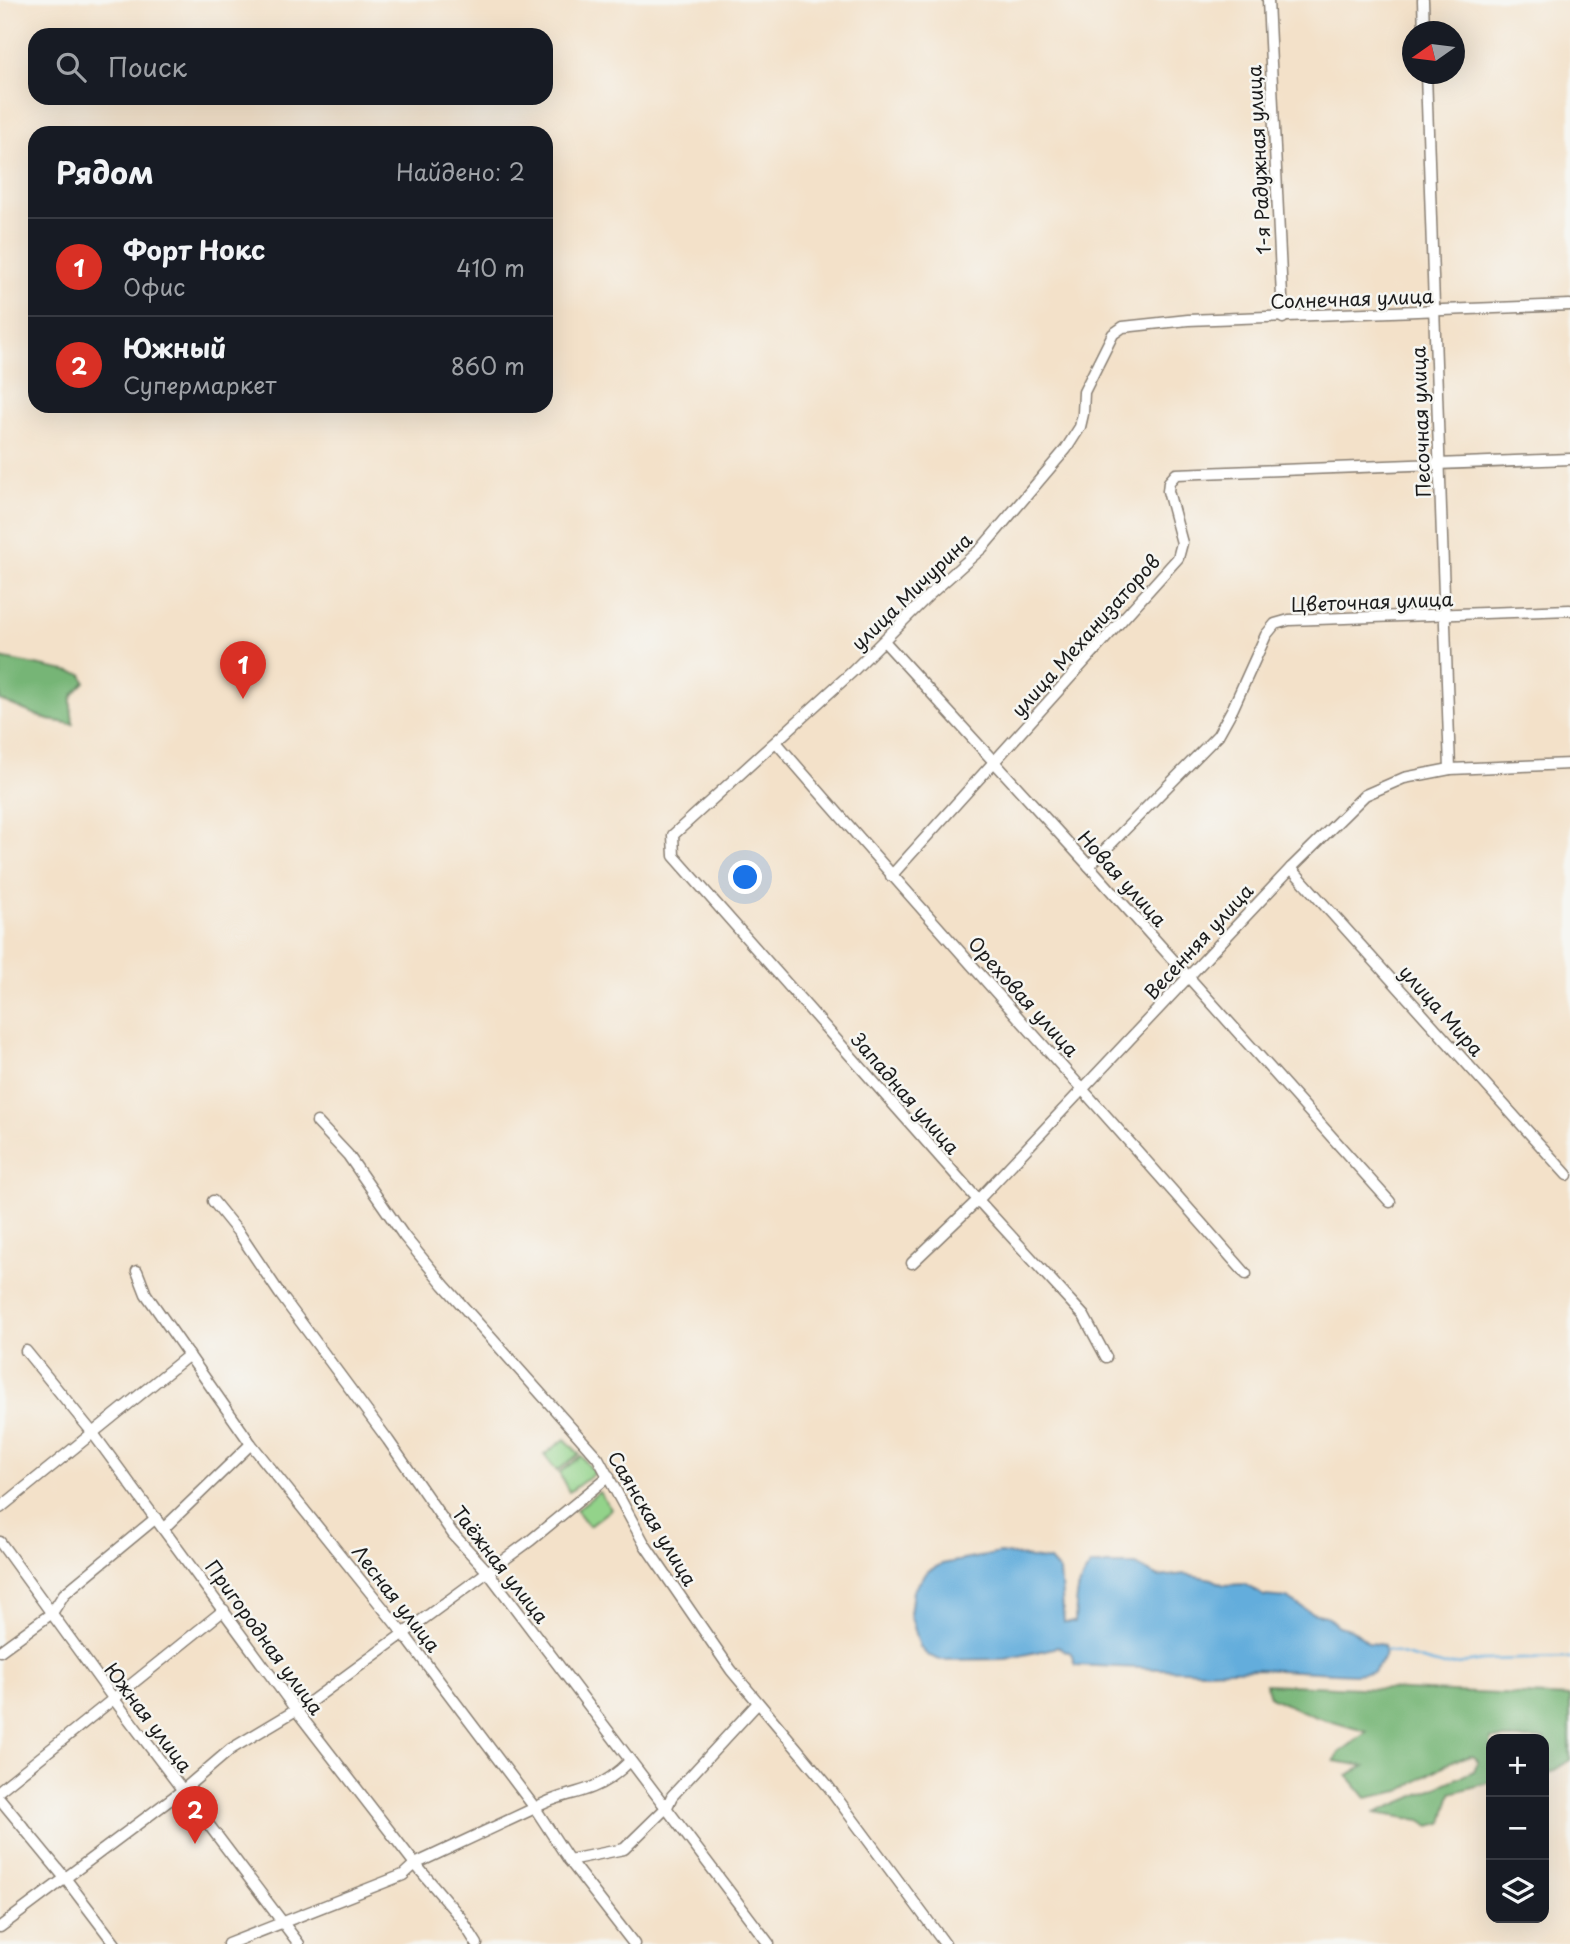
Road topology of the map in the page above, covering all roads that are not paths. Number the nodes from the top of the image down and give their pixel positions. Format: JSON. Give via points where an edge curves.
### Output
{"nodes":[{"id":1,"x":1268,"y":0,"type":"edge"},
{"id":2,"x":1423,"y":0,"type":"edge"},
{"id":3,"x":1424,"y":21,"type":"edge"},
{"id":4,"x":1426,"y":84,"type":"edge"},
{"id":5,"x":1570,"y":305,"type":"edge"},
{"id":6,"x":1434,"y":312,"type":"junction"},
{"id":7,"x":1283,"y":318,"type":"junction"},
{"id":8,"x":1135,"y":325,"type":"joint"},
{"id":9,"x":1570,"y":459,"type":"edge"},
{"id":10,"x":1439,"y":464,"type":"junction"},
{"id":11,"x":1570,"y":610,"type":"edge"},
{"id":12,"x":1444,"y":616,"type":"junction"},
{"id":13,"x":884,"y":641,"type":"junction"},
{"id":14,"x":776,"y":742,"type":"junction"},
{"id":15,"x":993,"y":762,"type":"junction"},
{"id":16,"x":1570,"y":764,"type":"edge"},
{"id":17,"x":1450,"y":769,"type":"junction"},
{"id":18,"x":674,"y":856,"type":"joint"},
{"id":19,"x":1089,"y":866,"type":"junction"},
{"id":20,"x":1291,"y":868,"type":"junction"},
{"id":21,"x":891,"y":876,"type":"junction"},
{"id":22,"x":1188,"y":976,"type":"junction"},
{"id":23,"x":1085,"y":1089,"type":"junction"},
{"id":24,"x":317,"y":1122,"type":"dead end"},
{"id":25,"x":1567,"y":1175,"type":"dead end"},
{"id":26,"x":213,"y":1200,"type":"dead end"},
{"id":27,"x":978,"y":1200,"type":"junction"},
{"id":28,"x":1390,"y":1202,"type":"dead end"},
{"id":29,"x":912,"y":1263,"type":"dead end"},
{"id":30,"x":137,"y":1271,"type":"dead end"},
{"id":31,"x":1246,"y":1274,"type":"dead end"},
{"id":32,"x":26,"y":1351,"type":"dead end"},
{"id":33,"x":188,"y":1355,"type":"junction"},
{"id":34,"x":1106,"y":1357,"type":"dead end"},
{"id":35,"x":92,"y":1432,"type":"junction"},
{"id":36,"x":251,"y":1444,"type":"junction"},
{"id":37,"x":609,"y":1476,"type":"junction"},
{"id":38,"x":0,"y":1508,"type":"edge"},
{"id":39,"x":156,"y":1518,"type":"junction"},
{"id":40,"x":164,"y":1528,"type":"junction"},
{"id":41,"x":0,"y":1542,"type":"edge"},
{"id":42,"x":488,"y":1572,"type":"junction"},
{"id":43,"x":224,"y":1610,"type":"junction"},
{"id":44,"x":52,"y":1613,"type":"junction"},
{"id":45,"x":403,"y":1633,"type":"junction"},
{"id":46,"x":0,"y":1651,"type":"edge"},
{"id":47,"x":113,"y":1698,"type":"junction"},
{"id":48,"x":758,"y":1703,"type":"junction"},
{"id":49,"x":296,"y":1710,"type":"junction"},
{"id":50,"x":630,"y":1761,"type":"junction"},
{"id":51,"x":0,"y":1790,"type":"edge"},
{"id":52,"x":183,"y":1790,"type":"junction"},
{"id":53,"x":0,"y":1799,"type":"edge"},
{"id":54,"x":667,"y":1807,"type":"junction"},
{"id":55,"x":535,"y":1808,"type":"junction"},
{"id":56,"x":569,"y":1860,"type":"junction"},
{"id":57,"x":415,"y":1864,"type":"junction"},
{"id":58,"x":65,"y":1878,"type":"junction"},
{"id":59,"x":282,"y":1922,"type":"junction"},
{"id":60,"x":0,"y":1927,"type":"edge"},
{"id":61,"x":116,"y":1944,"type":"edge"},
{"id":62,"x":228,"y":1944,"type":"edge"},
{"id":63,"x":299,"y":1944,"type":"edge"},
{"id":64,"x":477,"y":1944,"type":"edge"},
{"id":65,"x":634,"y":1944,"type":"edge"},
{"id":66,"x":769,"y":1944,"type":"edge"},
{"id":67,"x":945,"y":1944,"type":"edge"}],
"edges":[{"from":1,"to":7,"type":"street","name":"1-я Радужная улица"},
{"from":2,"to":3,"type":"street"},
{"from":4,"to":6,"type":"street","name":"Песочная улица"},
{"from":5,"to":6,"type":"street","name":"Солнечная улица"},
{"from":6,"to":7,"type":"street","name":"Солнечная улица"},
{"from":6,"to":10,"type":"street","name":"Песочная улица"},
{"from":7,"to":8,"type":"street","name":"Солнечная улица"},
{"from":8,"to":13,"type":"street","name":"улица Мичурина","via":[[1113,334],[1084,392],[1080,427],[1066,449],[982,548]]},
{"from":9,"to":10,"type":"street","name":"улица Механизаторов"},
{"from":10,"to":12,"type":"street","name":"Песочная улица"},
{"from":10,"to":15,"type":"street","name":"улица Механизаторов","via":[[1176,474],[1168,491],[1182,543],[1178,558]]},
{"from":11,"to":12,"type":"street","name":"Цветочная улица"},
{"from":12,"to":17,"type":"street","name":"Песочная улица"},
{"from":12,"to":19,"type":"street","name":"Цветочная улица","via":[[1275,624],[1218,735]]},
{"from":13,"to":14,"type":"street","name":"улица Мичурина"},
{"from":13,"to":15,"type":"street","name":"Новая улица"},
{"from":14,"to":18,"type":"street","name":"улица Мичурина","via":[[673,835]]},
{"from":14,"to":21,"type":"street","name":"Ореховая улица"},
{"from":15,"to":19,"type":"street","name":"Новая улица"},
{"from":15,"to":21,"type":"street","name":"улица Механизаторов"},
{"from":16,"to":17,"type":"street","name":"Весенняя улица"},
{"from":17,"to":20,"type":"street","name":"Весенняя улица","via":[[1404,778],[1365,795]]},
{"from":18,"to":27,"type":"street","name":"Западная улица"},
{"from":19,"to":22,"type":"street","name":"Новая улица"},
{"from":20,"to":22,"type":"street","name":"Весенняя улица"},
{"from":20,"to":25,"type":"street","name":"улица Мира"},
{"from":21,"to":23,"type":"street","name":"Ореховая улица"},
{"from":22,"to":23,"type":"street","name":"Весенняя улица"},
{"from":22,"to":28,"type":"street","name":"Новая улица"},
{"from":23,"to":27,"type":"street","name":"Весенняя улица"},
{"from":23,"to":31,"type":"street","name":"Ореховая улица"},
{"from":24,"to":37,"type":"street","name":"Саянская улица","via":[[348,1155],[444,1285]]},
{"from":26,"to":42,"type":"street","name":"Таёжная улица","via":[[453,1534]]},
{"from":27,"to":29,"type":"street","name":"Весенняя улица"},
{"from":27,"to":34,"type":"street","name":"Западная улица","via":[[1084,1316]]},
{"from":30,"to":33,"type":"street","name":"Лесная улица","via":[[146,1294]]},
{"from":32,"to":35,"type":"street","name":"Пригородная улица"},
{"from":33,"to":35,"type":"street"},
{"from":33,"to":36,"type":"street","name":"Лесная улица"},
{"from":35,"to":38,"type":"street"},
{"from":35,"to":39,"type":"street","name":"Пригородная улица"},
{"from":36,"to":40,"type":"street"},
{"from":36,"to":45,"type":"street","name":"Лесная улица"},
{"from":37,"to":42,"type":"street"},
{"from":37,"to":48,"type":"street","name":"Саянская улица","via":[[645,1545]]},
{"from":39,"to":40,"type":"street","name":"Пригородная улица"},
{"from":39,"to":44,"type":"street","via":[[64,1594]]},
{"from":40,"to":43,"type":"street","name":"Пригородная улица"},
{"from":41,"to":44,"type":"street","name":"Южная улица"},
{"from":42,"to":45,"type":"street"},
{"from":42,"to":50,"type":"street","name":"Таёжная улица"},
{"from":43,"to":47,"type":"street"},
{"from":43,"to":49,"type":"street","name":"Пригородная улица"},
{"from":44,"to":46,"type":"street"},
{"from":44,"to":47,"type":"street","name":"Южная улица"},
{"from":45,"to":49,"type":"street"},
{"from":45,"to":55,"type":"street","name":"Лесная улица"},
{"from":47,"to":51,"type":"street"},
{"from":47,"to":52,"type":"street","name":"Южная улица"},
{"from":48,"to":54,"type":"street"},
{"from":48,"to":67,"type":"street","name":"Саянская улица","via":[[828,1786]]},
{"from":49,"to":52,"type":"street","via":[[232,1749]]},
{"from":49,"to":57,"type":"street","name":"Пригородная улица"},
{"from":50,"to":54,"type":"street","name":"Таёжная улица"},
{"from":50,"to":55,"type":"street","via":[[593,1787],[551,1798]]},
{"from":52,"to":58,"type":"street"},
{"from":52,"to":59,"type":"street","name":"Южная улица"},
{"from":53,"to":58,"type":"street"},
{"from":54,"to":56,"type":"street","via":[[624,1849]]},
{"from":54,"to":66,"type":"street","name":"Таёжная улица"},
{"from":55,"to":56,"type":"street","name":"Лесная улица"},
{"from":55,"to":57,"type":"street"},
{"from":56,"to":65,"type":"street","name":"Лесная улица"},
{"from":57,"to":59,"type":"street","via":[[403,1875]]},
{"from":57,"to":64,"type":"street","name":"Пригородная улица"},
{"from":58,"to":60,"type":"street"},
{"from":58,"to":61,"type":"street"},
{"from":59,"to":62,"type":"street"},
{"from":59,"to":63,"type":"street","name":"Южная улица"}]}
